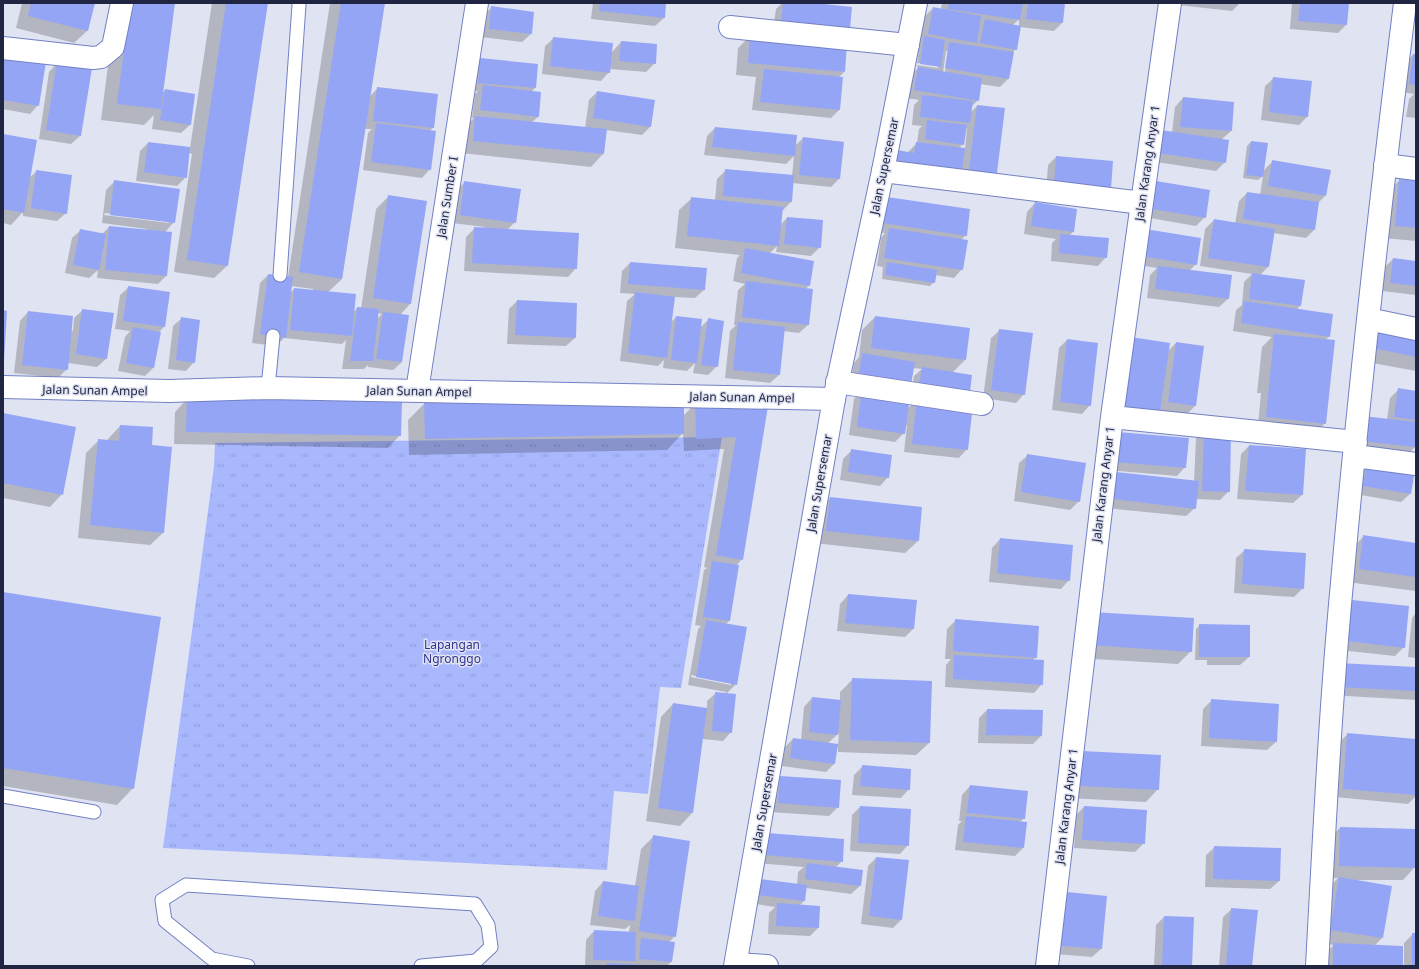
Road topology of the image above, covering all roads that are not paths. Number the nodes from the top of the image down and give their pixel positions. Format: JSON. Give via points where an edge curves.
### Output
{"nodes":[{"id":1,"x":122,"y":3,"type":"edge"},
{"id":2,"x":477,"y":3,"type":"edge"},
{"id":3,"x":916,"y":3,"type":"edge"},
{"id":4,"x":1170,"y":3,"type":"edge"},
{"id":5,"x":1405,"y":3,"type":"edge"},
{"id":6,"x":299,"y":6,"type":"dead end"},
{"id":7,"x":730,"y":27,"type":"dead end"},
{"id":8,"x":908,"y":45,"type":"junction"},
{"id":9,"x":3,"y":48,"type":"edge"},
{"id":10,"x":1385,"y":165,"type":"junction"},
{"id":11,"x":1416,"y":169,"type":"edge"},
{"id":12,"x":883,"y":172,"type":"junction"},
{"id":13,"x":1142,"y":203,"type":"junction"},
{"id":14,"x":280,"y":275,"type":"dead end"},
{"id":15,"x":1368,"y":319,"type":"junction"},
{"id":16,"x":1416,"y":328,"type":"edge"},
{"id":17,"x":273,"y":336,"type":"dead end"},
{"id":18,"x":3,"y":387,"type":"edge"},
{"id":19,"x":268,"y":388,"type":"junction"},
{"id":20,"x":836,"y":390,"type":"junction"},
{"id":21,"x":417,"y":391,"type":"junction"},
{"id":22,"x":982,"y":404,"type":"dead end"},
{"id":23,"x":1112,"y":417,"type":"junction"},
{"id":24,"x":1355,"y":449,"type":"junction"},
{"id":25,"x":1416,"y":464,"type":"edge"},
{"id":26,"x":3,"y":796,"type":"edge"},
{"id":27,"x":94,"y":812,"type":"dead end"},
{"id":28,"x":736,"y":965,"type":"edge"},
{"id":29,"x":248,"y":966,"type":"edge"},
{"id":30,"x":421,"y":966,"type":"edge"},
{"id":31,"x":767,"y":966,"type":"edge"},
{"id":32,"x":1047,"y":966,"type":"edge"},
{"id":33,"x":1318,"y":966,"type":"edge"}],
"edges":[{"from":1,"to":9,"type":"street","via":[[113,47],[101,57],[66,56]]},
{"from":2,"to":21,"type":"street","name":"Jalan Sumber I"},
{"from":3,"to":8,"type":"street","name":"Jalan Supersemar"},
{"from":4,"to":13,"type":"street","name":"Jalan Karang Anyar 1"},
{"from":5,"to":10,"type":"street"},
{"from":6,"to":14,"type":"lane"},
{"from":7,"to":8,"type":"street"},
{"from":8,"to":12,"type":"street","name":"Jalan Supersemar"},
{"from":10,"to":11,"type":"street"},
{"from":10,"to":15,"type":"street"},
{"from":12,"to":13,"type":"street"},
{"from":12,"to":20,"type":"street","name":"Jalan Supersemar"},
{"from":13,"to":23,"type":"street","name":"Jalan Karang Anyar 1"},
{"from":15,"to":16,"type":"street"},
{"from":15,"to":24,"type":"street"},
{"from":17,"to":19,"type":"lane"},
{"from":18,"to":19,"type":"street","name":"Jalan Sunan Ampel","via":[[169,391]]},
{"from":19,"to":21,"type":"street","name":"Jalan Sunan Ampel"},
{"from":20,"to":21,"type":"street","name":"Jalan Sunan Ampel"},
{"from":20,"to":22,"type":"street","name":"Jalan Sunan Ampel"},
{"from":20,"to":28,"type":"street","name":"Jalan Supersemar"},
{"from":23,"to":24,"type":"street"},
{"from":23,"to":32,"type":"street","name":"Jalan Karang Anyar 1"},
{"from":24,"to":25,"type":"street"},
{"from":24,"to":33,"type":"street","via":[[1328,769]]},
{"from":26,"to":27,"type":"lane"},
{"from":28,"to":31,"type":"street"},
{"from":29,"to":30,"type":"lane","via":[[212,959],[165,921],[162,900],[186,885],[475,904],[488,925],[491,947],[476,961]]}]}
